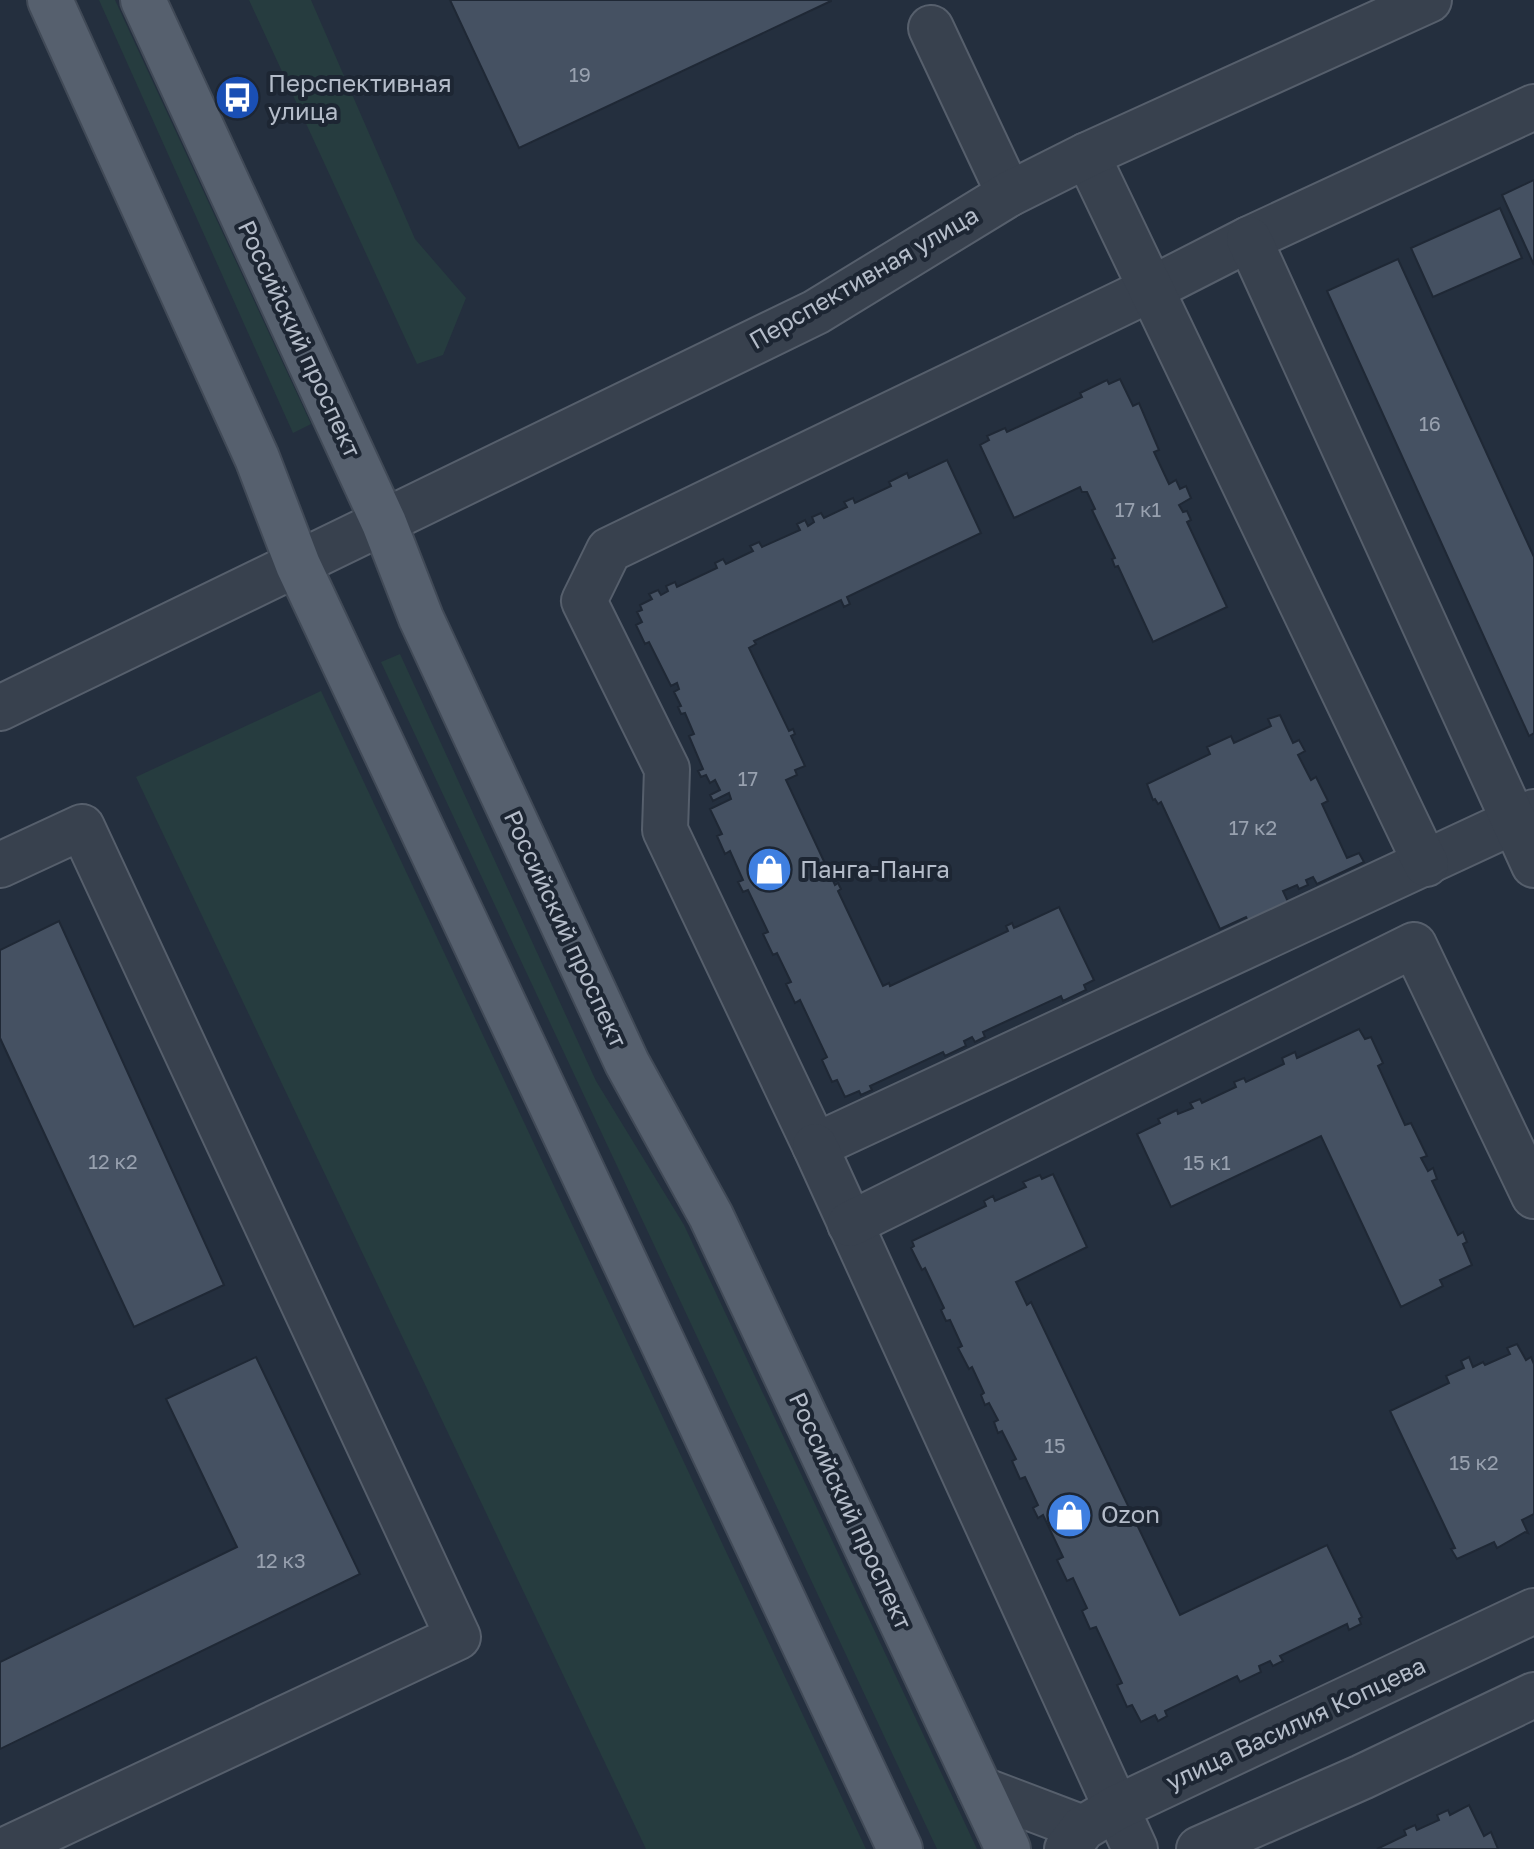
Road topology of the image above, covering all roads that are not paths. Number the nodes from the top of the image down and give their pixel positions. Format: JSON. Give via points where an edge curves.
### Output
{"nodes":[{"id":1,"x":50,"y":0,"type":"edge"},
{"id":2,"x":143,"y":0,"type":"edge"},
{"id":3,"x":1429,"y":0,"type":"edge"},
{"id":4,"x":931,"y":28,"type":"dead end"},
{"id":5,"x":1534,"y":107,"type":"edge"},
{"id":6,"x":1087,"y":155,"type":"junction"},
{"id":7,"x":1009,"y":194,"type":"junction"},
{"id":8,"x":1249,"y":239,"type":"junction"},
{"id":9,"x":1149,"y":290,"type":"junction"},
{"id":10,"x":384,"y":523,"type":"junction"},
{"id":11,"x":298,"y":565,"type":"junction"},
{"id":12,"x":0,"y":708,"type":"edge"},
{"id":13,"x":1524,"y":816,"type":"edge"},
{"id":14,"x":1426,"y":864,"type":"junction"},
{"id":15,"x":0,"y":865,"type":"edge"},
{"id":16,"x":1534,"y":865,"type":"edge"},
{"id":17,"x":815,"y":1146,"type":"junction"},
{"id":18,"x":1534,"y":1196,"type":"edge"},
{"id":19,"x":850,"y":1224,"type":"junction"},
{"id":20,"x":1534,"y":1611,"type":"edge"},
{"id":21,"x":1534,"y":1695,"type":"edge"},
{"id":22,"x":980,"y":1789,"type":"junction"},
{"id":23,"x":1089,"y":1828,"type":"edge"},
{"id":24,"x":7,"y":1849,"type":"edge"},
{"id":25,"x":900,"y":1849,"type":"edge"},
{"id":26,"x":1008,"y":1849,"type":"edge"},
{"id":27,"x":1135,"y":1849,"type":"edge"},
{"id":28,"x":1199,"y":1849,"type":"edge"}],
"edges":[{"from":1,"to":11,"type":"main road","via":[[257,458]]},
{"from":2,"to":10,"type":"main road","name":"Российский проспект"},
{"from":3,"to":6,"type":"street","name":"Перспективная улица"},
{"from":4,"to":7,"type":"street"},
{"from":5,"to":8,"type":"street"},
{"from":6,"to":7,"type":"street","name":"Перспективная улица"},
{"from":6,"to":9,"type":"street"},
{"from":7,"to":10,"type":"street","name":"Перспективная улица","via":[[816,312]]},
{"from":8,"to":9,"type":"street"},
{"from":8,"to":13,"type":"street"},
{"from":9,"to":14,"type":"street"},
{"from":9,"to":17,"type":"street","via":[[609,550],[584,601],[667,769],[665,830]]},
{"from":10,"to":11,"type":"street","name":"Перспективная улица"},
{"from":10,"to":22,"type":"main road","name":"Российский проспект","via":[[421,618],[627,1063],[711,1216]]},
{"from":11,"to":12,"type":"street","name":"Перспективная улица"},
{"from":11,"to":25,"type":"main road"},
{"from":13,"to":14,"type":"street"},
{"from":13,"to":16,"type":"street"},
{"from":14,"to":17,"type":"street"},
{"from":15,"to":24,"type":"street","via":[[82,827],[458,1637]]},
{"from":17,"to":19,"type":"street"},
{"from":18,"to":19,"type":"street","via":[[1414,945]]},
{"from":19,"to":23,"type":"street"},
{"from":20,"to":23,"type":"street","name":"улица Василия Копцева"},
{"from":21,"to":28,"type":"street"},
{"from":22,"to":23,"type":"street"},
{"from":22,"to":26,"type":"main road","name":"Российский проспект"},
{"from":23,"to":27,"type":"street"}]}
